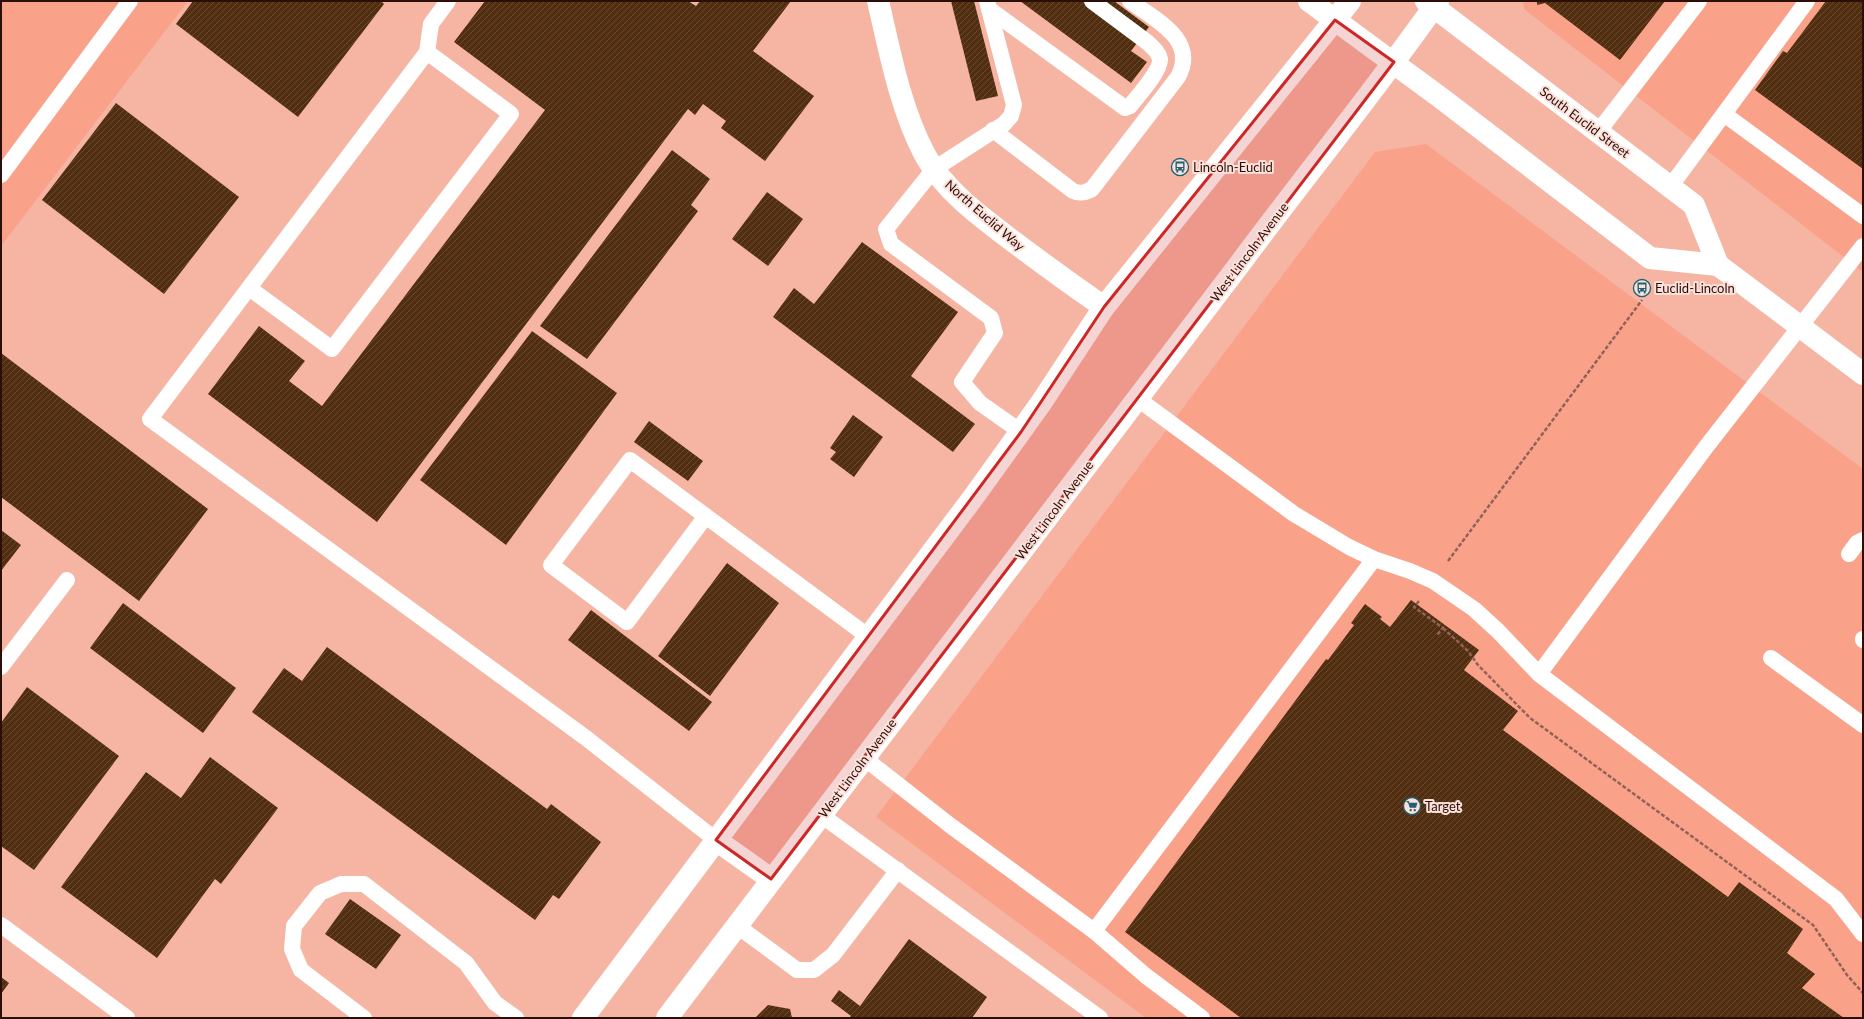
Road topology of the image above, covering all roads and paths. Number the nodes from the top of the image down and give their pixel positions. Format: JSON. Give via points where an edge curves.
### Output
{"nodes":[{"id":1,"x":130,"y":1,"type":"edge"},
{"id":2,"x":448,"y":1,"type":"edge"},
{"id":3,"x":878,"y":1,"type":"edge"},
{"id":4,"x":1092,"y":1,"type":"edge"},
{"id":5,"x":1130,"y":1,"type":"edge"},
{"id":6,"x":1309,"y":1,"type":"edge"},
{"id":7,"x":1350,"y":1,"type":"edge"},
{"id":8,"x":1699,"y":1,"type":"edge"},
{"id":9,"x":1807,"y":1,"type":"edge"},
{"id":10,"x":1433,"y":3,"type":"edge"},
{"id":11,"x":988,"y":5,"type":"edge"},
{"id":12,"x":1334,"y":20,"type":"junction"},
{"id":13,"x":427,"y":52,"type":"junction"},
{"id":14,"x":1394,"y":62,"type":"junction"},
{"id":15,"x":1724,"y":114,"type":"junction"},
{"id":16,"x":993,"y":130,"type":"junction"},
{"id":17,"x":1598,"y":132,"type":"junction"},
{"id":18,"x":934,"y":169,"type":"junction"},
{"id":19,"x":1,"y":175,"type":"edge"},
{"id":20,"x":1670,"y":187,"type":"junction"},
{"id":21,"x":1863,"y":216,"type":"edge"},
{"id":22,"x":1863,"y":246,"type":"edge"},
{"id":23,"x":1718,"y":265,"type":"junction"},
{"id":24,"x":249,"y":288,"type":"junction"},
{"id":25,"x":1642,"y":300,"type":"dead end"},
{"id":26,"x":1104,"y":308,"type":"junction"},
{"id":27,"x":1799,"y":327,"type":"junction"},
{"id":28,"x":1863,"y":374,"type":"edge"},
{"id":29,"x":1138,"y":399,"type":"junction"},
{"id":30,"x":1021,"y":432,"type":"junction"},
{"id":31,"x":706,"y":516,"type":"junction"},
{"id":32,"x":1863,"y":540,"type":"edge"},
{"id":33,"x":1849,"y":554,"type":"dead end"},
{"id":34,"x":1374,"y":559,"type":"junction"},
{"id":35,"x":67,"y":580,"type":"dead end"},
{"id":36,"x":1433,"y":581,"type":"junction"},
{"id":37,"x":1443,"y":628,"type":"junction"},
{"id":38,"x":1437,"y":635,"type":"dead end"},
{"id":39,"x":869,"y":638,"type":"junction"},
{"id":40,"x":1771,"y":658,"type":"dead end"},
{"id":41,"x":1,"y":667,"type":"edge"},
{"id":42,"x":1539,"y":674,"type":"junction"},
{"id":43,"x":1863,"y":725,"type":"edge"},
{"id":44,"x":864,"y":758,"type":"junction"},
{"id":45,"x":821,"y":815,"type":"junction"},
{"id":46,"x":716,"y":840,"type":"junction"},
{"id":47,"x":898,"y":870,"type":"junction"},
{"id":48,"x":771,"y":879,"type":"junction"},
{"id":49,"x":1,"y":924,"type":"edge"},
{"id":50,"x":736,"y":925,"type":"junction"},
{"id":51,"x":1094,"y":931,"type":"junction"},
{"id":52,"x":1863,"y":934,"type":"edge"},
{"id":53,"x":1863,"y":993,"type":"edge"},
{"id":54,"x":127,"y":1018,"type":"edge"},
{"id":55,"x":364,"y":1018,"type":"edge"},
{"id":56,"x":516,"y":1018,"type":"edge"},
{"id":57,"x":583,"y":1018,"type":"edge"},
{"id":58,"x":666,"y":1018,"type":"edge"},
{"id":59,"x":1100,"y":1018,"type":"edge"},
{"id":60,"x":1202,"y":1018,"type":"edge"}],
"edges":[{"from":1,"to":19,"type":"lane"},
{"from":2,"to":13,"type":"lane","via":[[431,24]]},
{"from":3,"to":18,"type":"main road","name":"North Euclid Way","via":[[896,76],[910,118],[925,155]]},
{"from":4,"to":11,"type":"lane","via":[[1154,48],[1160,60],[1156,72],[1126,108]]},
{"from":5,"to":16,"type":"lane","via":[[1173,34],[1183,50],[1182,68],[1178,77],[1092,189],[1078,194]]},
{"from":6,"to":12,"type":"main road"},
{"from":7,"to":12,"type":"main road"},
{"from":8,"to":17,"type":"lane"},
{"from":9,"to":15,"type":"lane"},
{"from":10,"to":14,"type":"main road","name":"West Lincoln Avenue"},
{"from":10,"to":17,"type":"main road","name":"South Euclid Street"},
{"from":11,"to":16,"type":"lane","via":[[1014,106],[1011,116]]},
{"from":12,"to":14,"type":"main road"},
{"from":12,"to":26,"type":"main road"},
{"from":13,"to":24,"type":"lane"},
{"from":13,"to":24,"type":"lane","via":[[512,114],[332,349]]},
{"from":14,"to":23,"type":"main road","via":[[1650,258]]},
{"from":14,"to":29,"type":"main road","name":"West Lincoln Avenue"},
{"from":15,"to":20,"type":"lane"},
{"from":15,"to":21,"type":"lane"},
{"from":16,"to":18,"type":"lane"},
{"from":17,"to":20,"type":"main road","name":"South Euclid Street"},
{"from":18,"to":26,"type":"main road","name":"North Euclid Way","via":[[958,196],[997,229]]},
{"from":18,"to":30,"type":"lane","via":[[886,229],[891,244],[991,318],[995,333],[962,382],[980,403]]},
{"from":20,"to":23,"type":"main road","name":"South Euclid Street","via":[[1694,205]]},
{"from":22,"to":27,"type":"lane"},
{"from":23,"to":27,"type":"main road"},
{"from":24,"to":46,"type":"lane","via":[[150,419],[586,738]]},
{"from":25,"to":36,"type":"path"},
{"from":26,"to":30,"type":"main road"},
{"from":27,"to":28,"type":"main road"},
{"from":27,"to":42,"type":"lane","via":[[1706,447]]},
{"from":29,"to":34,"type":"lane","via":[[1294,514]]},
{"from":29,"to":44,"type":"main road","name":"West Lincoln Avenue"},
{"from":30,"to":39,"type":"main road"},
{"from":31,"to":31,"type":"lane","via":[[630,460],[551,565],[627,622]]},
{"from":31,"to":39,"type":"lane"},
{"from":32,"to":33,"type":"lane","via":[[1857,543]]},
{"from":34,"to":36,"type":"lane"},
{"from":34,"to":51,"type":"lane"},
{"from":35,"to":41,"type":"lane"},
{"from":36,"to":37,"type":"path","via":[[1414,607]]},
{"from":36,"to":42,"type":"lane","via":[[1474,609]]},
{"from":37,"to":38,"type":"path"},
{"from":37,"to":53,"type":"path","via":[[1530,718],[1813,925],[1847,975]]},
{"from":39,"to":46,"type":"main road"},
{"from":40,"to":43,"type":"lane"},
{"from":42,"to":52,"type":"lane","via":[[1836,899]]},
{"from":44,"to":45,"type":"main road","name":"West Lincoln Avenue"},
{"from":44,"to":51,"type":"lane","via":[[951,826]]},
{"from":45,"to":47,"type":"lane"},
{"from":45,"to":48,"type":"main road","name":"West Lincoln Avenue"},
{"from":46,"to":48,"type":"main road"},
{"from":46,"to":57,"type":"main road"},
{"from":47,"to":50,"type":"lane","via":[[833,955],[814,970],[797,970]]},
{"from":47,"to":59,"type":"lane"},
{"from":48,"to":50,"type":"main road","name":"West Lincoln Avenue"},
{"from":49,"to":54,"type":"lane"},
{"from":50,"to":58,"type":"main road","name":"West Lincoln Avenue"},
{"from":51,"to":60,"type":"lane","via":[[1146,976]]},
{"from":55,"to":56,"type":"lane","via":[[301,970],[292,949],[294,926],[320,893],[341,884],[364,884],[466,963],[495,1003]]}]}
